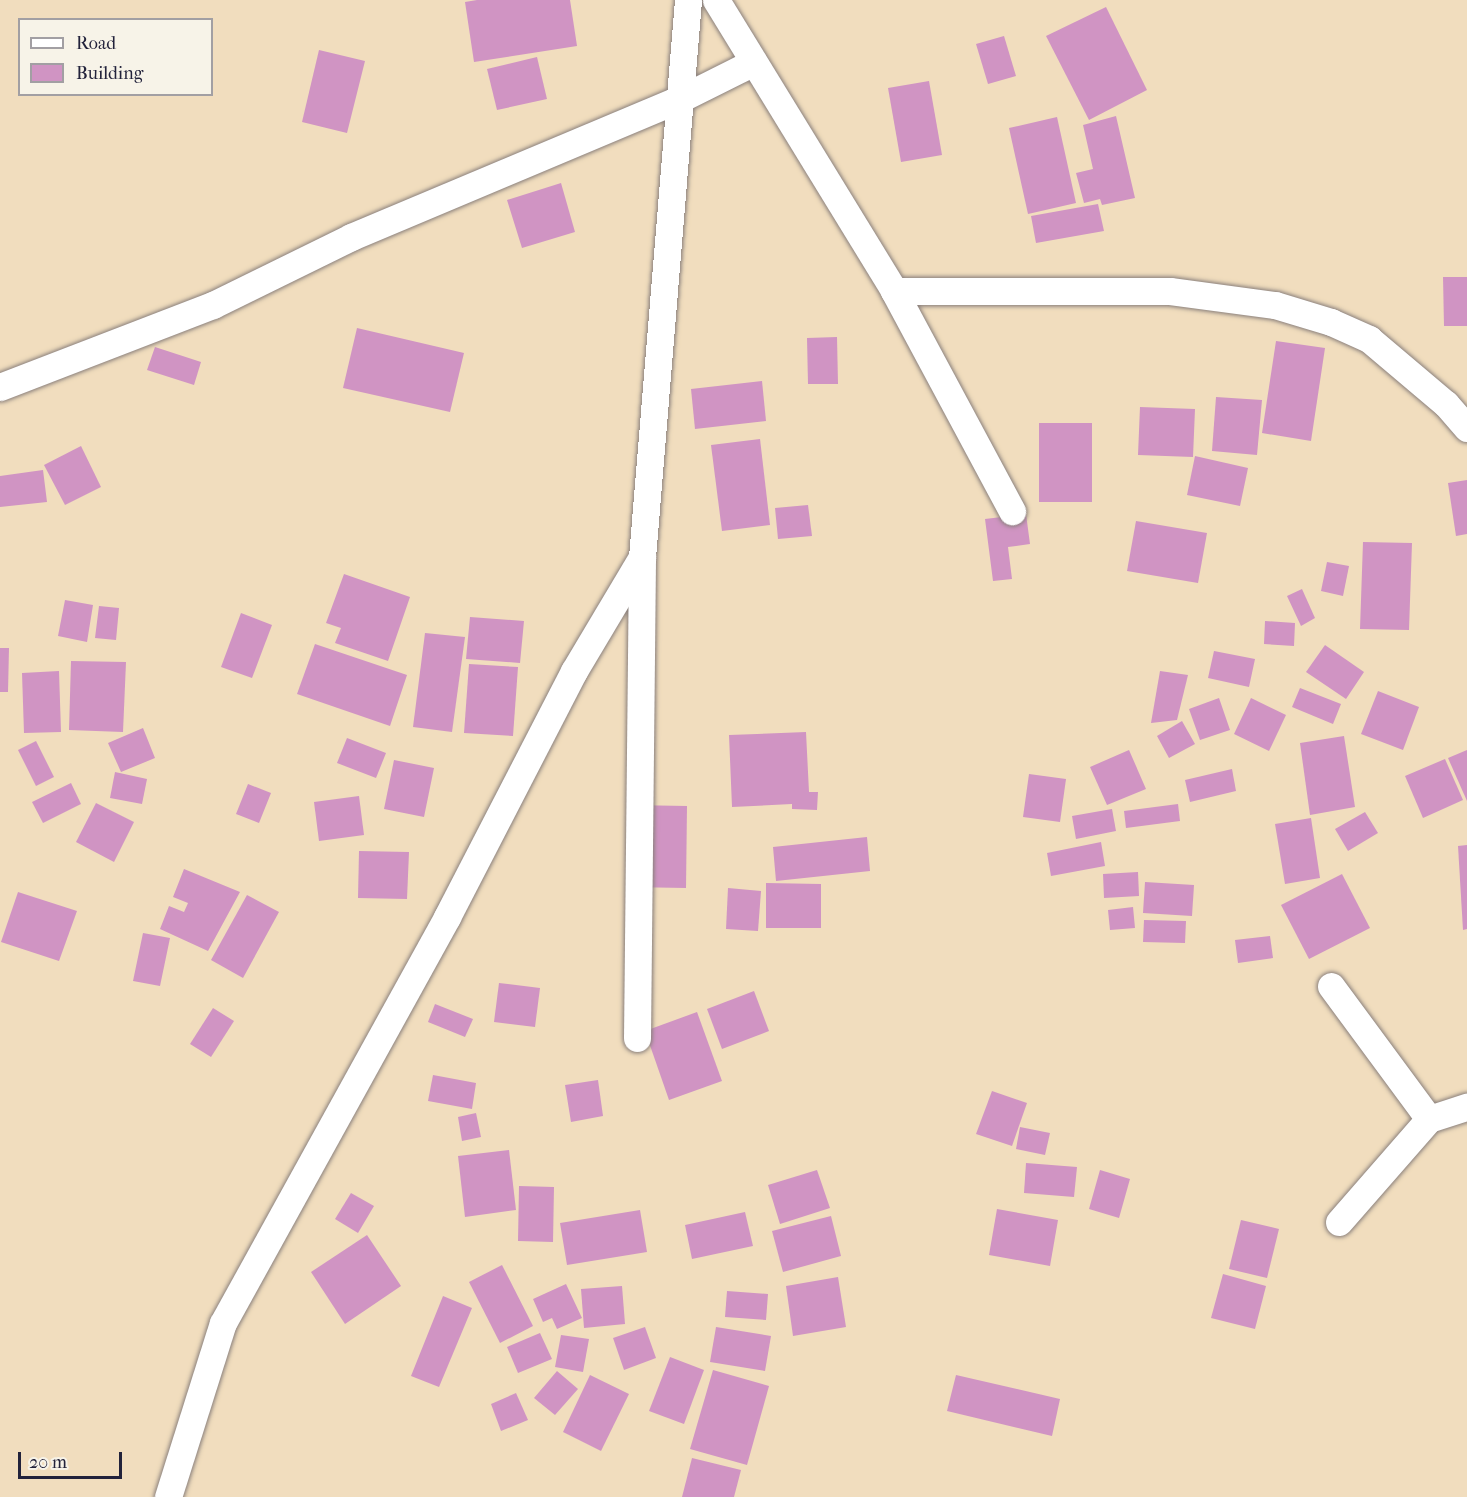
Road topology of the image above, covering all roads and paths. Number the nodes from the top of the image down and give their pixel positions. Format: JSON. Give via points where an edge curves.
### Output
{"nodes":[{"id":1,"x":688,"y":0,"type":"edge"},
{"id":2,"x":716,"y":0,"type":"edge"},
{"id":3,"x":754,"y":62,"type":"junction"},
{"id":4,"x":682,"y":98,"type":"junction"},
{"id":5,"x":894,"y":291,"type":"junction"},
{"id":6,"x":0,"y":387,"type":"edge"},
{"id":7,"x":1467,"y":428,"type":"edge"},
{"id":8,"x":1012,"y":511,"type":"dead end"},
{"id":9,"x":642,"y":557,"type":"junction"},
{"id":10,"x":1331,"y":986,"type":"dead end"},
{"id":11,"x":637,"y":1038,"type":"dead end"},
{"id":12,"x":1467,"y":1107,"type":"edge"},
{"id":13,"x":1429,"y":1119,"type":"junction"},
{"id":14,"x":1339,"y":1221,"type":"dead end"},
{"id":15,"x":168,"y":1497,"type":"edge"}],
"edges":[{"from":1,"to":4,"type":"street"},
{"from":2,"to":3,"type":"street"},
{"from":3,"to":4,"type":"street"},
{"from":3,"to":5,"type":"street"},
{"from":4,"to":6,"type":"street","via":[[351,237],[213,305]]},
{"from":4,"to":9,"type":"street"},
{"from":5,"to":7,"type":"street","via":[[1170,291],[1275,305],[1331,322],[1369,339],[1446,404]]},
{"from":5,"to":8,"type":"street"},
{"from":9,"to":11,"type":"street"},
{"from":9,"to":15,"type":"street","via":[[573,671],[447,917],[223,1323]]},
{"from":10,"to":13,"type":"street"},
{"from":12,"to":13,"type":"street"},
{"from":13,"to":14,"type":"street"}]}
